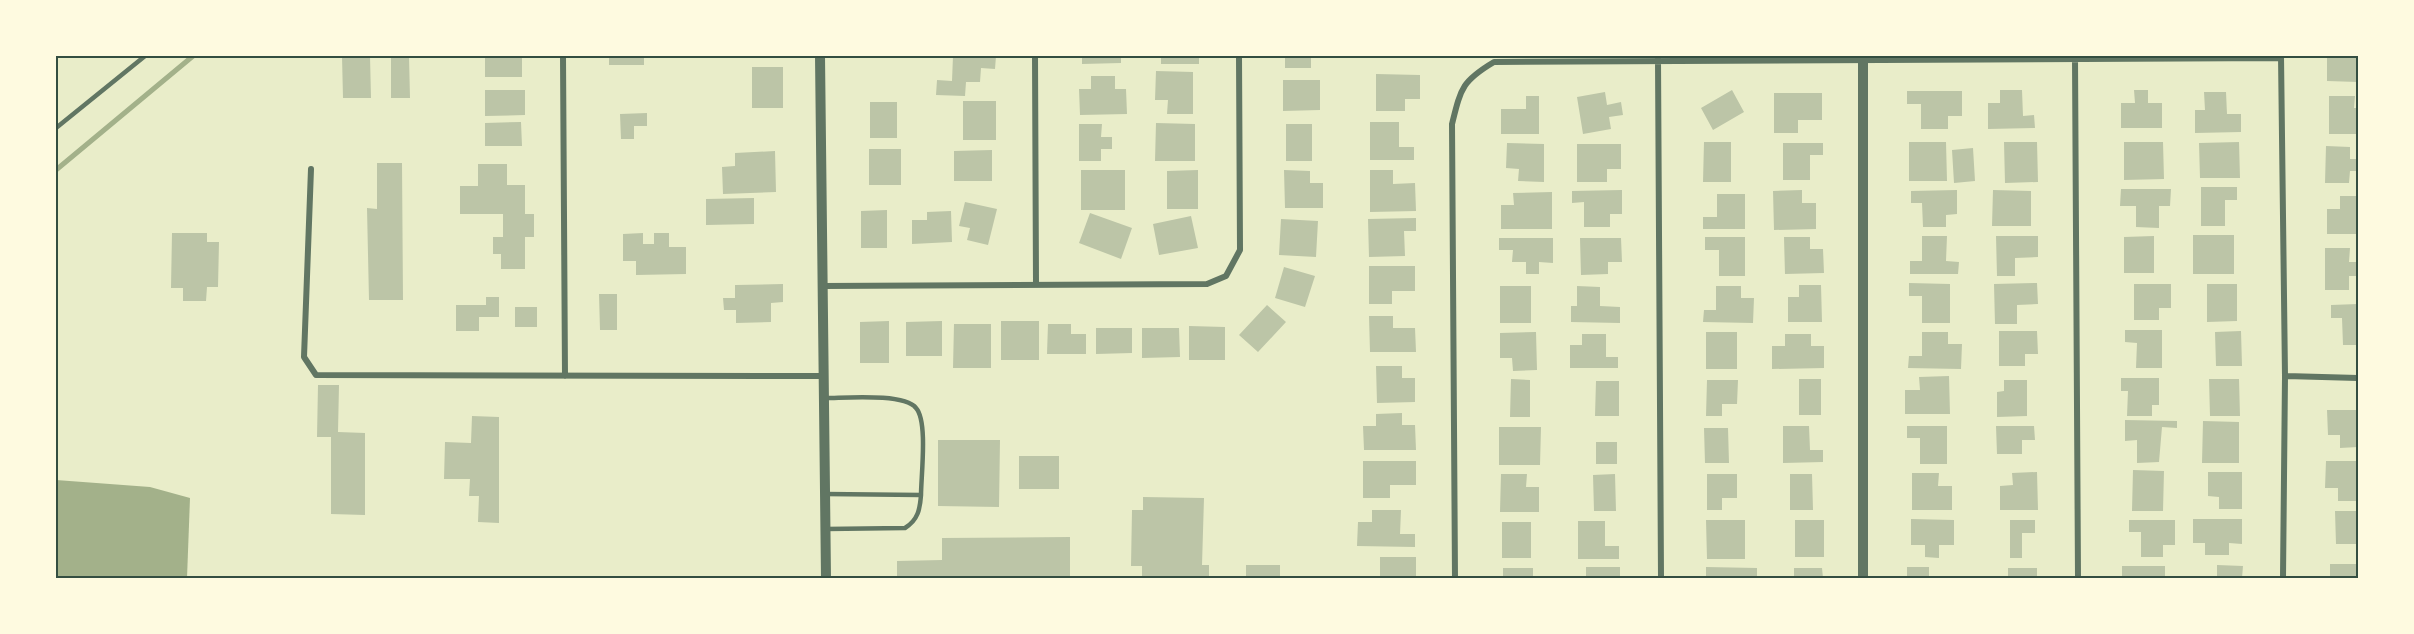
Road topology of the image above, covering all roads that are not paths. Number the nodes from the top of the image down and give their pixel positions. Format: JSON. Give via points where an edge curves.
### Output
{"nodes":[{"id":1,"x":145,"y":56,"type":"edge"},
{"id":2,"x":563,"y":56,"type":"edge"},
{"id":3,"x":820,"y":56,"type":"edge"},
{"id":4,"x":1035,"y":56,"type":"edge"},
{"id":5,"x":1239,"y":56,"type":"edge"},
{"id":6,"x":1863,"y":57,"type":"edge"},
{"id":7,"x":2281,"y":57,"type":"edge"},
{"id":8,"x":2075,"y":59,"type":"junction"},
{"id":9,"x":1658,"y":60,"type":"junction"},
{"id":10,"x":56,"y":128,"type":"edge"},
{"id":11,"x":311,"y":169,"type":"dead end"},
{"id":12,"x":1036,"y":284,"type":"junction"},
{"id":13,"x":823,"y":286,"type":"junction"},
{"id":14,"x":565,"y":375,"type":"junction"},
{"id":15,"x":825,"y":376,"type":"junction"},
{"id":16,"x":2285,"y":376,"type":"junction"},
{"id":17,"x":2358,"y":378,"type":"edge"},
{"id":18,"x":825,"y":398,"type":"junction"},
{"id":19,"x":825,"y":494,"type":"junction"},
{"id":20,"x":921,"y":495,"type":"junction"},
{"id":21,"x":826,"y":530,"type":"junction"},
{"id":22,"x":826,"y":579,"type":"edge"},
{"id":23,"x":1455,"y":579,"type":"edge"},
{"id":24,"x":1661,"y":579,"type":"edge"},
{"id":25,"x":1863,"y":579,"type":"edge"},
{"id":26,"x":2078,"y":579,"type":"edge"},
{"id":27,"x":2283,"y":579,"type":"edge"}],
"edges":[{"from":1,"to":10,"type":"lane"},
{"from":2,"to":14,"type":"street"},
{"from":3,"to":13,"type":"street"},
{"from":4,"to":12,"type":"street"},
{"from":5,"to":12,"type":"street","via":[[1240,250],[1226,276],[1207,284]]},
{"from":6,"to":8,"type":"street"},
{"from":6,"to":9,"type":"street"},
{"from":6,"to":25,"type":"street"},
{"from":7,"to":8,"type":"street"},
{"from":7,"to":16,"type":"street"},
{"from":8,"to":26,"type":"street"},
{"from":9,"to":23,"type":"street","via":[[1494,62],[1470,76],[1458,100],[1452,124]]},
{"from":9,"to":24,"type":"street"},
{"from":11,"to":14,"type":"street","via":[[304,357],[316,375]]},
{"from":12,"to":13,"type":"street"},
{"from":13,"to":15,"type":"street"},
{"from":14,"to":15,"type":"street"},
{"from":15,"to":18,"type":"street"},
{"from":16,"to":17,"type":"street"},
{"from":16,"to":27,"type":"street"},
{"from":18,"to":19,"type":"street"},
{"from":18,"to":20,"type":"lane","via":[[891,399],[916,407],[922,420]]},
{"from":19,"to":20,"type":"lane"},
{"from":19,"to":21,"type":"street"},
{"from":20,"to":21,"type":"lane","via":[[916,517],[904,528]]},
{"from":21,"to":22,"type":"street"}]}
